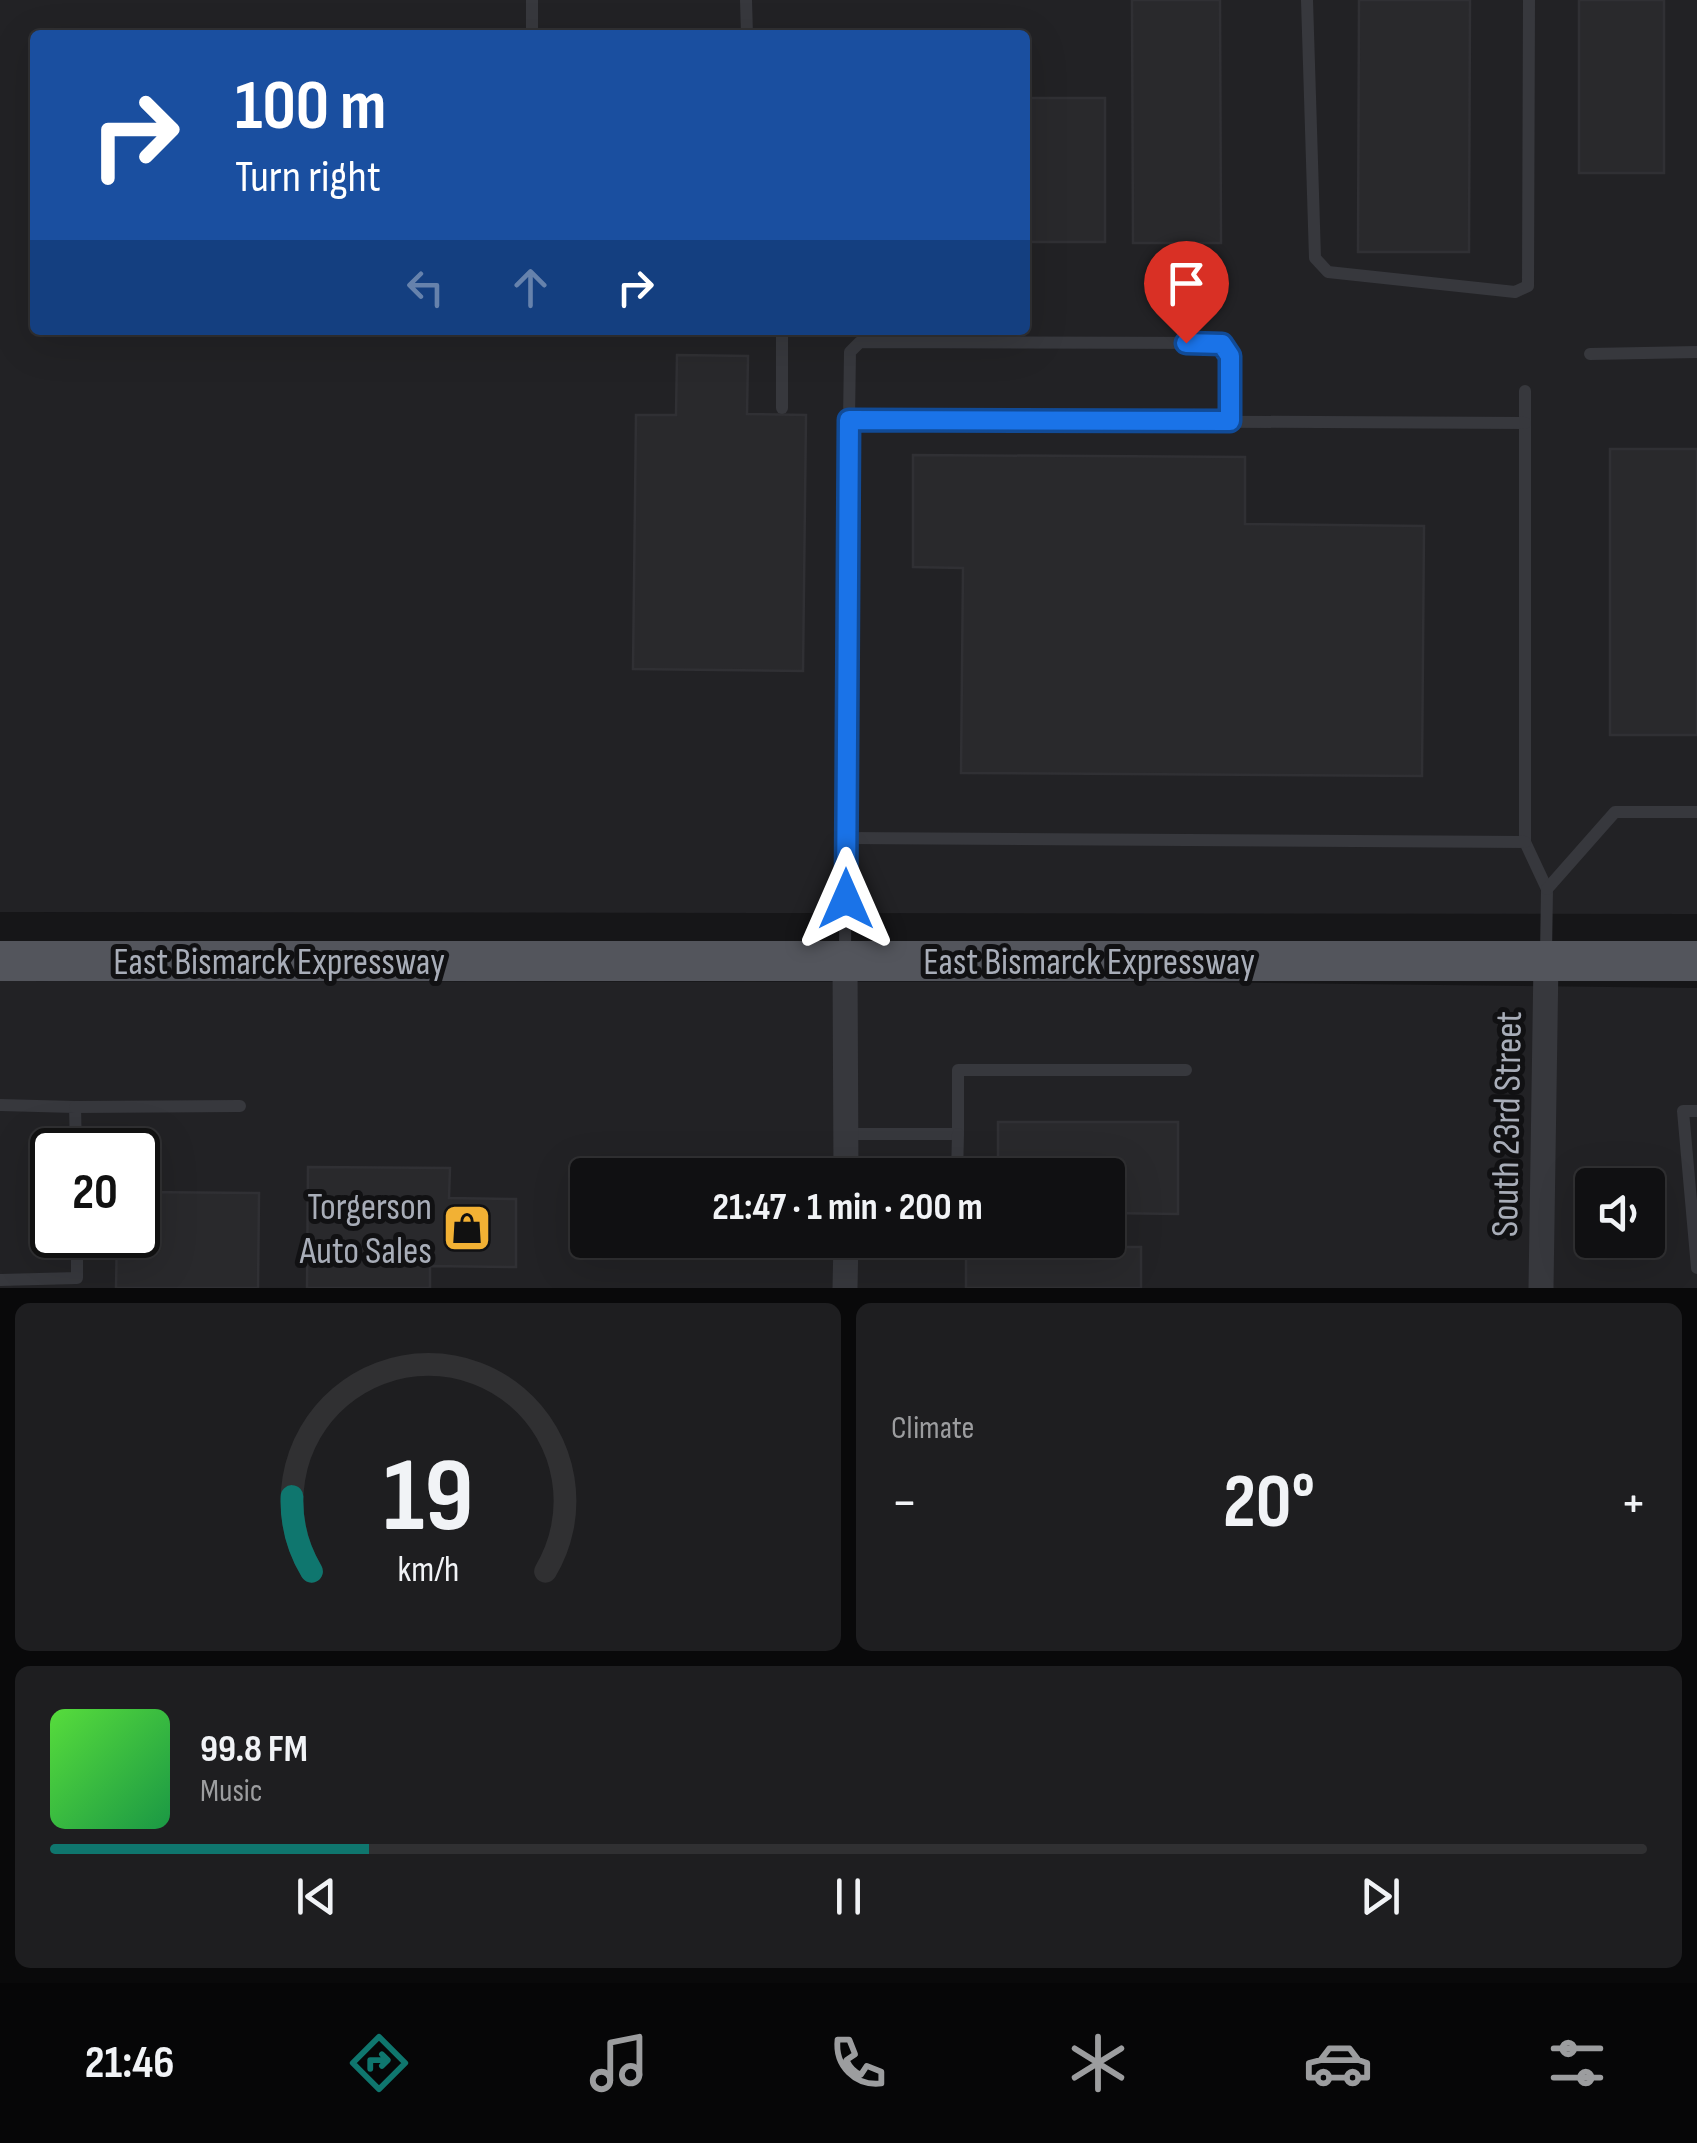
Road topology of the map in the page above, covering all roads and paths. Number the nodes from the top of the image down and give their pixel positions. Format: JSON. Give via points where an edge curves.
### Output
{"nodes":[{"id":1,"x":532,"y":0,"type":"edge"},
{"id":2,"x":746,"y":0,"type":"edge"},
{"id":3,"x":1307,"y":0,"type":"edge"},
{"id":4,"x":1529,"y":0,"type":"edge"},
{"id":5,"x":532,"y":30,"type":"edge"},
{"id":6,"x":747,"y":30,"type":"edge"},
{"id":7,"x":782,"y":335,"type":"edge"},
{"id":8,"x":1697,"y":352,"type":"edge"},
{"id":9,"x":1590,"y":354,"type":"dead end"},
{"id":10,"x":1525,"y":391,"type":"dead end"},
{"id":11,"x":782,"y":408,"type":"dead end"},
{"id":12,"x":849,"y":420,"type":"junction"},
{"id":13,"x":1230,"y":421,"type":"junction"},
{"id":14,"x":1525,"y":423,"type":"junction"},
{"id":15,"x":1697,"y":812,"type":"edge"},
{"id":16,"x":846,"y":838,"type":"junction"},
{"id":17,"x":1525,"y":842,"type":"junction"},
{"id":18,"x":1547,"y":890,"type":"junction"},
{"id":19,"x":0,"y":961,"type":"edge"},
{"id":20,"x":845,"y":961,"type":"junction"},
{"id":21,"x":1546,"y":961,"type":"junction"},
{"id":22,"x":1697,"y":961,"type":"edge"},
{"id":23,"x":1186,"y":1070,"type":"dead end"},
{"id":24,"x":0,"y":1105,"type":"edge"},
{"id":25,"x":240,"y":1106,"type":"dead end"},
{"id":26,"x":75,"y":1107,"type":"junction"},
{"id":27,"x":1697,"y":1111,"type":"edge"},
{"id":28,"x":75,"y":1128,"type":"edge"},
{"id":29,"x":846,"y":1134,"type":"junction"},
{"id":30,"x":958,"y":1134,"type":"junction"},
{"id":31,"x":846,"y":1158,"type":"edge"},
{"id":32,"x":958,"y":1158,"type":"edge"},
{"id":33,"x":1696,"y":1247,"type":"edge"},
{"id":34,"x":77,"y":1258,"type":"edge"},
{"id":35,"x":846,"y":1258,"type":"edge"},
{"id":36,"x":1697,"y":1268,"type":"edge"},
{"id":37,"x":0,"y":1280,"type":"edge"},
{"id":38,"x":846,"y":1288,"type":"edge"},
{"id":39,"x":1541,"y":1288,"type":"edge"}],
"edges":[{"from":1,"to":5,"type":"lane"},
{"from":2,"to":6,"type":"lane"},
{"from":3,"to":4,"type":"lane","via":[[1314,258],[1328,272],[1515,292],[1528,286]]},
{"from":7,"to":11,"type":"lane"},
{"from":8,"to":9,"type":"lane"},
{"from":10,"to":14,"type":"lane"},
{"from":12,"to":13,"type":"lane"},
{"from":12,"to":13,"type":"lane","via":[[850,352],[860,342],[898,342],[1222,344],[1230,356]]},
{"from":12,"to":16,"type":"lane"},
{"from":13,"to":14,"type":"lane"},
{"from":14,"to":17,"type":"lane"},
{"from":15,"to":18,"type":"lane","via":[[1615,812]]},
{"from":16,"to":17,"type":"lane"},
{"from":16,"to":20,"type":"lane"},
{"from":17,"to":18,"type":"lane"},
{"from":18,"to":21,"type":"lane"},
{"from":19,"to":20,"type":"main road","name":"East Bismarck Expressway"},
{"from":20,"to":21,"type":"main road","name":"East Bismarck Expressway"},
{"from":20,"to":29,"type":"street"},
{"from":21,"to":22,"type":"main road","name":"East Bismarck Expressway"},
{"from":21,"to":39,"type":"street","name":"South 23rd Street"},
{"from":23,"to":30,"type":"lane","via":[[958,1070]]},
{"from":24,"to":26,"type":"lane"},
{"from":25,"to":26,"type":"lane"},
{"from":26,"to":28,"type":"lane"},
{"from":27,"to":33,"type":"lane","via":[[1683,1111]]},
{"from":29,"to":30,"type":"lane"},
{"from":29,"to":31,"type":"street"},
{"from":30,"to":32,"type":"lane"},
{"from":33,"to":36,"type":"lane"},
{"from":34,"to":37,"type":"lane","via":[[77,1278]]},
{"from":35,"to":38,"type":"street"}]}
